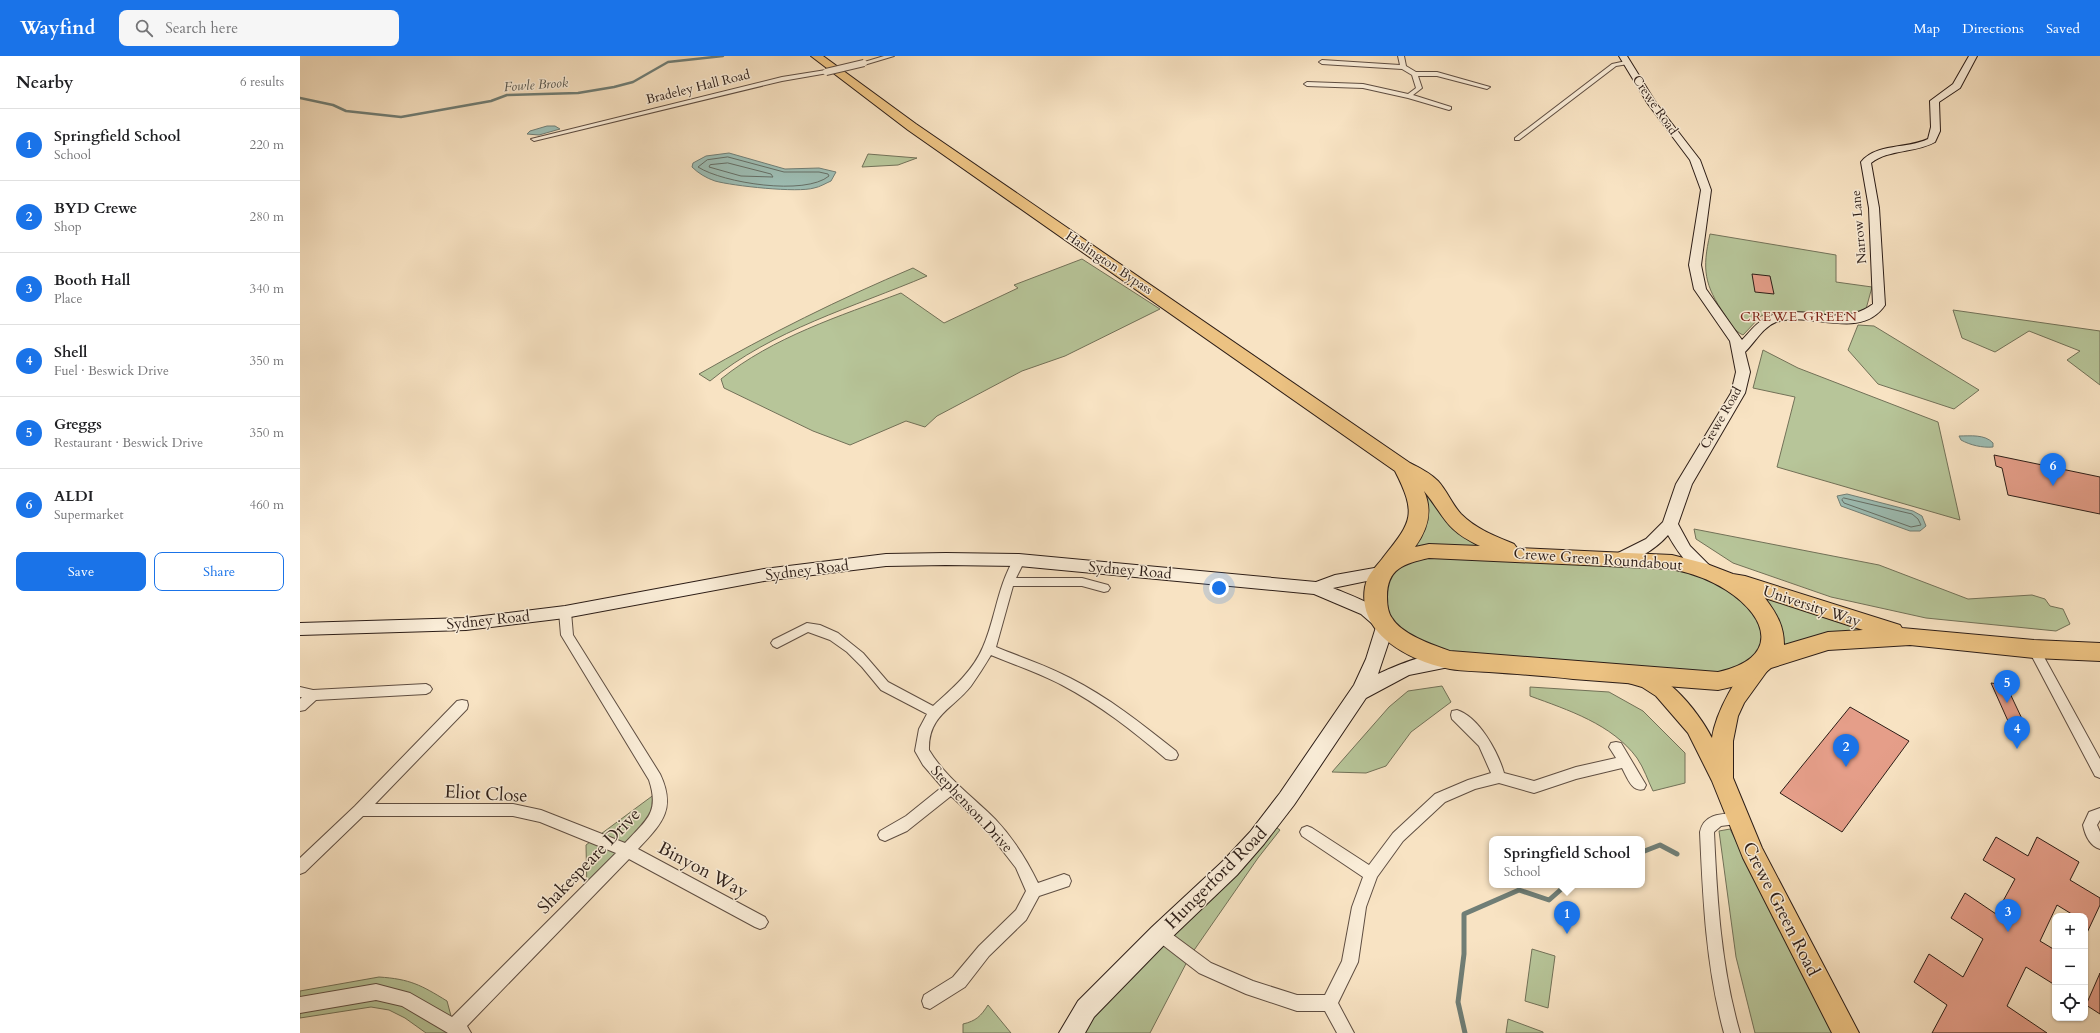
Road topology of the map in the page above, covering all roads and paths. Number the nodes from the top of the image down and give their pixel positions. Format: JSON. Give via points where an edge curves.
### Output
{"nodes":[{"id":1,"x":816,"y":56,"type":"edge"},
{"id":2,"x":891,"y":56,"type":"edge"},
{"id":3,"x":1401,"y":56,"type":"edge"},
{"id":4,"x":1973,"y":56,"type":"edge"},
{"id":5,"x":1625,"y":59,"type":"edge"},
{"id":6,"x":1322,"y":62,"type":"dead end"},
{"id":7,"x":1403,"y":67,"type":"junction"},
{"id":8,"x":1414,"y":74,"type":"junction"},
{"id":9,"x":1307,"y":84,"type":"dead end"},
{"id":10,"x":1487,"y":87,"type":"dead end"},
{"id":11,"x":1409,"y":96,"type":"junction"},
{"id":12,"x":1449,"y":108,"type":"dead end"},
{"id":13,"x":534,"y":139,"type":"dead end"},
{"id":14,"x":1517,"y":139,"type":"dead end"},
{"id":15,"x":1739,"y":350,"type":"junction"},
{"id":16,"x":1403,"y":467,"type":"junction"},
{"id":17,"x":1670,"y":524,"type":"junction"},
{"id":18,"x":1518,"y":553,"type":"junction"},
{"id":19,"x":1620,"y":559,"type":"junction"},
{"id":20,"x":1019,"y":560,"type":"junction"},
{"id":21,"x":1382,"y":571,"type":"junction"},
{"id":22,"x":1711,"y":572,"type":"junction"},
{"id":23,"x":1008,"y":582,"type":"junction"},
{"id":24,"x":1104,"y":588,"type":"dead end"},
{"id":25,"x":1317,"y":588,"type":"junction"},
{"id":26,"x":565,"y":612,"type":"junction"},
{"id":27,"x":1383,"y":624,"type":"junction"},
{"id":28,"x":300,"y":629,"type":"edge"},
{"id":29,"x":1910,"y":636,"type":"junction"},
{"id":30,"x":777,"y":643,"type":"dead end"},
{"id":31,"x":989,"y":649,"type":"junction"},
{"id":32,"x":2034,"y":649,"type":"junction"},
{"id":33,"x":2100,"y":652,"type":"edge"},
{"id":34,"x":1450,"y":660,"type":"junction"},
{"id":35,"x":1763,"y":664,"type":"junction"},
{"id":36,"x":1624,"y":674,"type":"junction"},
{"id":37,"x":426,"y":689,"type":"dead end"},
{"id":38,"x":300,"y":692,"type":"edge"},
{"id":39,"x":1362,"y":692,"type":"junction"},
{"id":40,"x":313,"y":695,"type":"junction"},
{"id":41,"x":462,"y":705,"type":"dead end"},
{"id":42,"x":300,"y":706,"type":"edge"},
{"id":43,"x":935,"y":712,"type":"junction"},
{"id":44,"x":1457,"y":716,"type":"dead end"},
{"id":45,"x":1616,"y":748,"type":"dead end"},
{"id":46,"x":1171,"y":755,"type":"dead end"},
{"id":47,"x":1625,"y":762,"type":"junction"},
{"id":48,"x":2100,"y":772,"type":"edge"},
{"id":49,"x":1498,"y":777,"type":"junction"},
{"id":50,"x":1723,"y":781,"type":"junction"},
{"id":51,"x":1639,"y":785,"type":"dead end"},
{"id":52,"x":951,"y":788,"type":"junction"},
{"id":53,"x":360,"y":810,"type":"junction"},
{"id":54,"x":2100,"y":814,"type":"edge"},
{"id":55,"x":1738,"y":819,"type":"junction"},
{"id":56,"x":1307,"y":832,"type":"dead end"},
{"id":57,"x":885,"y":835,"type":"dead end"},
{"id":58,"x":2100,"y":843,"type":"edge"},
{"id":59,"x":627,"y":851,"type":"junction"},
{"id":60,"x":300,"y":867,"type":"edge"},
{"id":61,"x":1371,"y":874,"type":"junction"},
{"id":62,"x":1064,"y":881,"type":"dead end"},
{"id":63,"x":1034,"y":891,"type":"junction"},
{"id":64,"x":760,"y":922,"type":"dead end"},
{"id":65,"x":1160,"y":934,"type":"junction"},
{"id":66,"x":930,"y":1001,"type":"dead end"},
{"id":67,"x":1329,"y":1003,"type":"junction"},
{"id":68,"x":300,"y":1005,"type":"edge"},
{"id":69,"x":458,"y":1030,"type":"edge"},
{"id":70,"x":1071,"y":1033,"type":"edge"},
{"id":71,"x":1346,"y":1033,"type":"edge"},
{"id":72,"x":1732,"y":1033,"type":"edge"},
{"id":73,"x":1846,"y":1033,"type":"edge"}],
"edges":[{"from":1,"to":16,"type":"highway","name":"Haslington Bypass","via":[[942,148]]},
{"from":2,"to":13,"type":"street","name":"Bradeley Hall Road","bridge":true,"via":[[826,72],[782,79]]},
{"from":3,"to":7,"type":"street"},
{"from":4,"to":15,"type":"street","name":"Narrow Lane","via":[[1958,86],[1934,101],[1935,136],[1932,141],[1924,145],[1870,156],[1866,162],[1874,208],[1879,306],[1863,318],[1773,319],[1760,326],[1754,337]]},
{"from":5,"to":14,"type":"street"},
{"from":5,"to":15,"type":"street","name":"Crewe Road","via":[[1652,104],[1695,160],[1706,190],[1694,265],[1700,289],[1730,330]]},
{"from":6,"to":7,"type":"street"},
{"from":7,"to":8,"type":"street"},
{"from":8,"to":10,"type":"street","via":[[1437,74]]},
{"from":8,"to":11,"type":"street","via":[[1419,88]]},
{"from":9,"to":11,"type":"street","via":[[1363,86]]},
{"from":11,"to":12,"type":"street"},
{"from":15,"to":17,"type":"street","name":"Crewe Road","via":[[1744,372],[1740,388],[1688,475]]},
{"from":16,"to":18,"type":"highway","name":"Haslington Bypass","via":[[1431,485],[1459,524],[1483,539]]},
{"from":16,"to":21,"type":"highway","name":"Haslington Bypass","via":[[1414,487],[1420,516],[1417,529],[1406,546]]},
{"from":17,"to":19,"type":"street","name":"Crewe Road","via":[[1652,543]]},
{"from":17,"to":22,"type":"street","via":[[1684,550]]},
{"from":18,"to":19,"type":"highway","name":"Crewe Green Roundabout"},
{"from":18,"to":21,"type":"highway","name":"Crewe Green Roundabout","via":[[1429,550],[1408,556]]},
{"from":19,"to":22,"type":"highway","name":"Crewe Green Roundabout","via":[[1672,562]]},
{"from":20,"to":23,"type":"street","name":"Stephenson Drive"},
{"from":20,"to":25,"type":"street","name":"Sydney Road"},
{"from":20,"to":26,"type":"street","name":"Sydney Road","via":[[886,560],[764,575]]},
{"from":21,"to":25,"type":"street","name":"Sydney Road","via":[[1335,581]]},
{"from":21,"to":27,"type":"highway","via":[[1375,591],[1376,606]]},
{"from":22,"to":29,"type":"highway","name":"University Way","via":[[1853,620]]},
{"from":22,"to":35,"type":"highway","name":"Crewe Green Roundabout","via":[[1742,590],[1764,613],[1771,628],[1773,643]]},
{"from":23,"to":24,"type":"street","name":"Sydney Road","via":[[1082,582]]},
{"from":23,"to":31,"type":"street","name":"Stephenson Drive"},
{"from":25,"to":27,"type":"street","name":"Sydney Road","via":[[1367,610]]},
{"from":26,"to":28,"type":"street","name":"Sydney Road","via":[[466,624]]},
{"from":26,"to":59,"type":"street","name":"Shakespeare Drive","via":[[567,635],[655,778],[661,796],[657,818]]},
{"from":27,"to":34,"type":"highway","via":[[1410,645]]},
{"from":27,"to":39,"type":"street","name":"Hungerford Road","via":[[1381,644]]},
{"from":29,"to":32,"type":"highway","name":"University Way"},
{"from":29,"to":35,"type":"highway","name":"University Way","via":[[1828,641],[1802,648]]},
{"from":30,"to":43,"type":"street","via":[[807,627],[825,632],[861,656],[883,686]]},
{"from":31,"to":43,"type":"street","name":"Stephenson Drive","via":[[966,683]]},
{"from":31,"to":46,"type":"street","via":[[1076,686]]},
{"from":32,"to":33,"type":"highway","name":"University Way"},
{"from":32,"to":48,"type":"street"},
{"from":34,"to":36,"type":"highway"},
{"from":34,"to":39,"type":"street","name":"Hungerford Road","via":[[1420,664],[1390,675]]},
{"from":35,"to":36,"type":"highway","via":[[1743,676],[1718,681]]},
{"from":35,"to":50,"type":"main road","name":"Crewe Green Road","via":[[1740,692],[1727,716],[1722,738]]},
{"from":36,"to":50,"type":"main road","name":"Crewe Green Road","via":[[1649,681],[1673,699],[1696,727]]},
{"from":37,"to":40,"type":"street"},
{"from":38,"to":40,"type":"street"},
{"from":39,"to":65,"type":"street","name":"Hungerford Road","via":[[1262,833],[1230,868]]},
{"from":40,"to":42,"type":"street"},
{"from":41,"to":53,"type":"street"},
{"from":43,"to":52,"type":"street","name":"Stephenson Drive","via":[[926,729],[922,751]]},
{"from":44,"to":49,"type":"street","via":[[1487,745]]},
{"from":45,"to":47,"type":"street"},
{"from":47,"to":49,"type":"street","via":[[1576,773],[1534,787]]},
{"from":47,"to":51,"type":"street"},
{"from":49,"to":61,"type":"street","via":[[1440,798],[1398,837]]},
{"from":50,"to":55,"type":"main road","name":"Crewe Green Road"},
{"from":52,"to":57,"type":"street","via":[[904,824]]},
{"from":52,"to":63,"type":"street","name":"Stephenson Drive","via":[[990,824],[1016,858]]},
{"from":53,"to":59,"type":"street","name":"Eliot Close","via":[[513,810],[541,816]]},
{"from":53,"to":60,"type":"street"},
{"from":54,"to":58,"type":"street","via":[[2094,816],[2090,824],[2092,833]]},
{"from":55,"to":72,"type":"street","via":[[1718,820],[1708,827],[1707,832],[1716,954],[1722,994]]},
{"from":55,"to":73,"type":"main road","name":"Crewe Green Road","via":[[1775,900]]},
{"from":56,"to":61,"type":"street"},
{"from":59,"to":64,"type":"street","name":"Binyon Way"},
{"from":59,"to":69,"type":"street","name":"Shakespeare Drive"},
{"from":61,"to":67,"type":"street","via":[[1359,907],[1350,962]]},
{"from":62,"to":63,"type":"street"},
{"from":63,"to":66,"type":"street","via":[[1021,915],[984,951],[959,982]]},
{"from":65,"to":67,"type":"street","via":[[1205,968],[1252,988],[1297,1003]]},
{"from":65,"to":70,"type":"street","name":"Hungerford Road","via":[[1086,1009]]},
{"from":67,"to":71,"type":"street"},
{"from":68,"to":69,"type":"street","via":[[376,992],[404,999]]}]}
